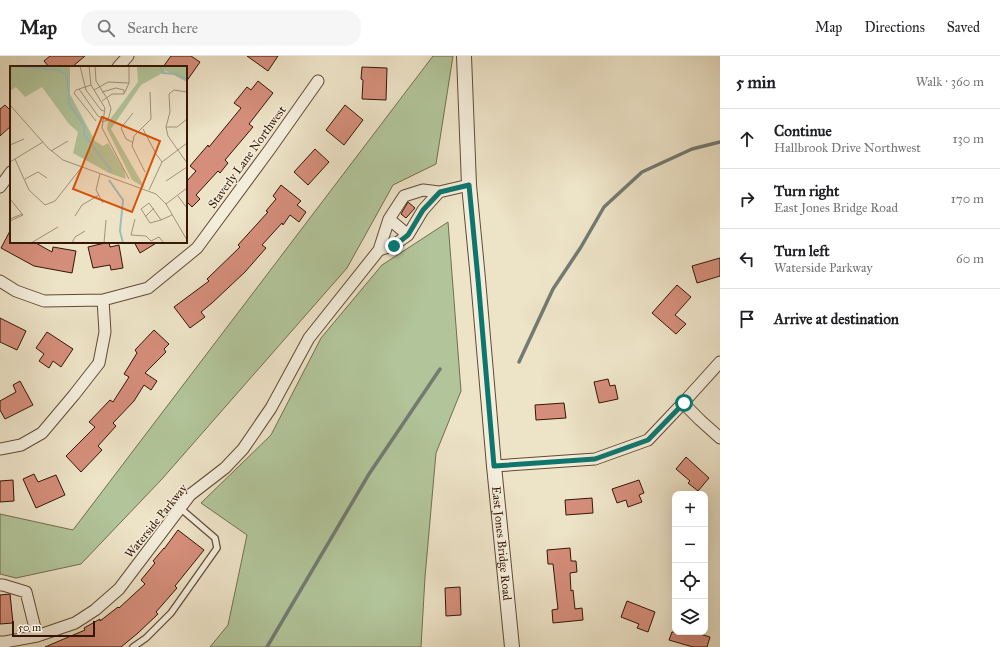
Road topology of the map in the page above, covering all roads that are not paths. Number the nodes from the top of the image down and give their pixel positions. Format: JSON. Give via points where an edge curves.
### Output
{"nodes":[{"id":1,"x":128,"y":56,"type":"edge"},
{"id":2,"x":464,"y":56,"type":"edge"},
{"id":3,"x":119,"y":66,"type":"edge"},
{"id":4,"x":318,"y":81,"type":"dead end"},
{"id":5,"x":10,"y":173,"type":"edge"},
{"id":6,"x":469,"y":185,"type":"junction"},
{"id":7,"x":0,"y":187,"type":"edge"},
{"id":8,"x":440,"y":192,"type":"junction"},
{"id":9,"x":388,"y":219,"type":"junction"},
{"id":10,"x":408,"y":235,"type":"junction"},
{"id":11,"x":379,"y":250,"type":"junction"},
{"id":12,"x":0,"y":281,"type":"edge"},
{"id":13,"x":103,"y":300,"type":"junction"},
{"id":14,"x":720,"y":362,"type":"edge"},
{"id":15,"x":684,"y":403,"type":"junction"},
{"id":16,"x":720,"y":438,"type":"edge"},
{"id":17,"x":0,"y":449,"type":"edge"},
{"id":18,"x":494,"y":466,"type":"junction"},
{"id":19,"x":180,"y":508,"type":"junction"},
{"id":20,"x":0,"y":585,"type":"edge"},
{"id":21,"x":36,"y":636,"type":"junction"},
{"id":22,"x":3,"y":644,"type":"edge"},
{"id":23,"x":133,"y":647,"type":"edge"},
{"id":24,"x":512,"y":647,"type":"edge"}],
"edges":[{"from":1,"to":3,"type":"street"},
{"from":2,"to":6,"type":"street","name":"East Jones Bridge Road"},
{"from":4,"to":13,"type":"street","name":"Staverly Lane Northwest","via":[[197,248],[148,288]]},
{"from":5,"to":7,"type":"street"},
{"from":6,"to":8,"type":"street","name":"Waterside Parkway"},
{"from":6,"to":18,"type":"street","name":"East Jones Bridge Road"},
{"from":8,"to":9,"type":"street","name":"Waterside Parkway","via":[[423,190],[404,196]]},
{"from":8,"to":10,"type":"street","via":[[423,210]]},
{"from":9,"to":10,"type":"street"},
{"from":9,"to":11,"type":"street","name":"Waterside Parkway"},
{"from":10,"to":11,"type":"street","via":[[394,246]]},
{"from":11,"to":19,"type":"street","name":"Waterside Parkway","via":[[308,338],[271,408],[244,449],[190,495]]},
{"from":12,"to":13,"type":"street","name":"Staverly Lane Northwest","via":[[16,291],[44,301]]},
{"from":13,"to":17,"type":"street","via":[[105,332],[99,363],[42,433],[21,445]]},
{"from":14,"to":15,"type":"street"},
{"from":15,"to":16,"type":"street"},
{"from":15,"to":18,"type":"street","via":[[648,440],[595,459]]},
{"from":18,"to":24,"type":"street","name":"East Jones Bridge Road"},
{"from":19,"to":21,"type":"street","name":"Waterside Parkway","via":[[119,589],[95,610],[74,622]]},
{"from":19,"to":23,"type":"lane","via":[[215,538],[217,548],[171,613]]},
{"from":20,"to":21,"type":"street","via":[[26,592]]},
{"from":21,"to":22,"type":"street","name":"Waterside Parkway"}]}
